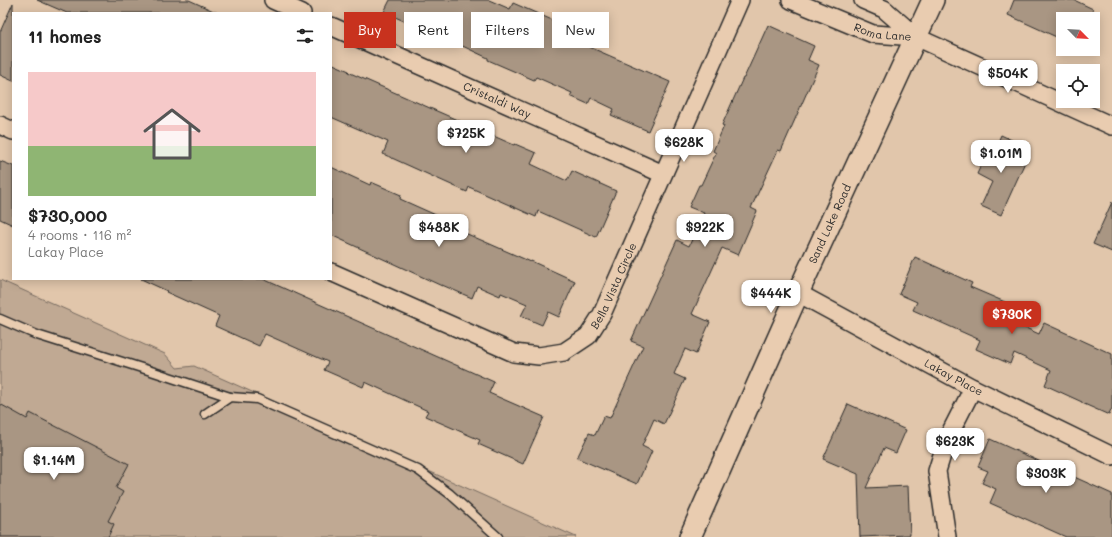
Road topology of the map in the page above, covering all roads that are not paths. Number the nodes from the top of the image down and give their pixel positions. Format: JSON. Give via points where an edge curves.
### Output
{"nodes":[{"id":1,"x":273,"y":0,"type":"edge"},
{"id":2,"x":740,"y":0,"type":"edge"},
{"id":3,"x":791,"y":0,"type":"edge"},
{"id":4,"x":863,"y":0,"type":"edge"},
{"id":5,"x":933,"y":0,"type":"edge"},
{"id":6,"x":817,"y":5,"type":"edge"},
{"id":7,"x":300,"y":12,"type":"edge"},
{"id":8,"x":332,"y":26,"type":"edge"},
{"id":9,"x":916,"y":37,"type":"junction"},
{"id":10,"x":0,"y":125,"type":"edge"},
{"id":11,"x":1112,"y":126,"type":"edge"},
{"id":12,"x":12,"y":131,"type":"edge"},
{"id":13,"x":663,"y":174,"type":"junction"},
{"id":14,"x":332,"y":272,"type":"edge"},
{"id":15,"x":798,"y":294,"type":"junction"},
{"id":16,"x":0,"y":319,"type":"edge"},
{"id":17,"x":973,"y":388,"type":"junction"},
{"id":18,"x":230,"y":398,"type":"junction"},
{"id":19,"x":205,"y":414,"type":"dead end"},
{"id":20,"x":1112,"y":456,"type":"edge"},
{"id":21,"x":498,"y":537,"type":"edge"},
{"id":22,"x":690,"y":537,"type":"edge"},
{"id":23,"x":947,"y":537,"type":"edge"}],
"edges":[{"from":1,"to":7,"type":"street"},
{"from":2,"to":13,"type":"street","name":"Bella Vista Circle"},
{"from":3,"to":6,"type":"street","name":"Roma Lane"},
{"from":4,"to":9,"type":"street","name":"Roma Lane","via":[[884,9]]},
{"from":5,"to":9,"type":"street","name":"Sand Lake Road"},
{"from":6,"to":9,"type":"street","name":"Roma Lane","via":[[873,34]]},
{"from":8,"to":13,"type":"street","name":"Cristaldi Way"},
{"from":9,"to":11,"type":"street"},
{"from":9,"to":15,"type":"street","name":"Sand Lake Road"},
{"from":10,"to":12,"type":"street"},
{"from":13,"to":14,"type":"street","name":"Bella Vista Circle","via":[[602,314],[588,336],[564,352],[539,356],[514,352]]},
{"from":15,"to":17,"type":"street","name":"Lakay Place"},
{"from":15,"to":22,"type":"street","name":"Sand Lake Road"},
{"from":16,"to":18,"type":"lane","via":[[37,335]]},
{"from":17,"to":20,"type":"street","name":"Lakay Place"},
{"from":17,"to":23,"type":"street","via":[[947,439],[937,471]]},
{"from":18,"to":19,"type":"lane"},
{"from":18,"to":21,"type":"lane","via":[[257,399],[418,470],[450,494]]}]}
